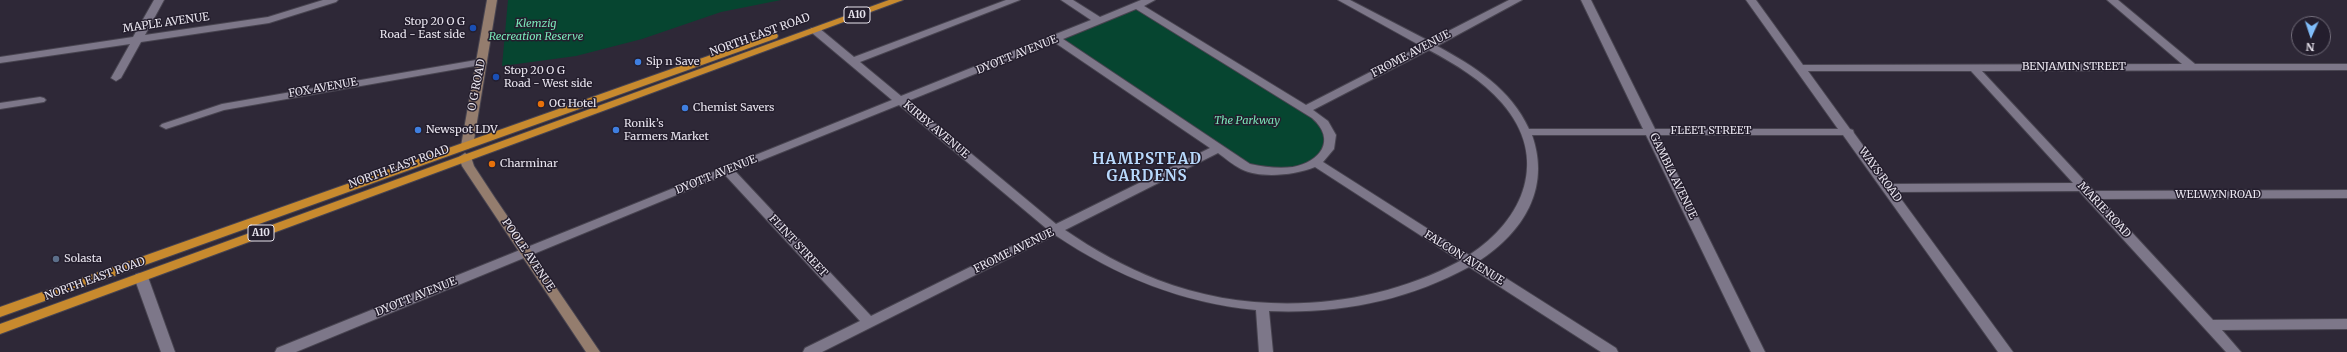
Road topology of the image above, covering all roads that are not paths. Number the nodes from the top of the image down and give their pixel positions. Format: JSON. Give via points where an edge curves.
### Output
{"nodes":[{"id":1,"x":159,"y":0,"type":"edge"},
{"id":2,"x":333,"y":0,"type":"edge"},
{"id":3,"x":492,"y":0,"type":"edge"},
{"id":4,"x":874,"y":0,"type":"edge"},
{"id":5,"x":898,"y":0,"type":"edge"},
{"id":6,"x":1015,"y":0,"type":"edge"},
{"id":7,"x":1066,"y":0,"type":"edge"},
{"id":8,"x":1150,"y":0,"type":"edge"},
{"id":9,"x":1343,"y":0,"type":"edge"},
{"id":10,"x":1518,"y":0,"type":"edge"},
{"id":11,"x":1586,"y":0,"type":"edge"},
{"id":12,"x":1751,"y":0,"type":"edge"},
{"id":13,"x":2112,"y":0,"type":"edge"},
{"id":14,"x":1136,"y":6,"type":"junction"},
{"id":15,"x":1100,"y":21,"type":"junction"},
{"id":16,"x":811,"y":27,"type":"junction"},
{"id":17,"x":137,"y":39,"type":"junction"},
{"id":18,"x":1056,"y":39,"type":"junction"},
{"id":19,"x":1427,"y":45,"type":"junction"},
{"id":20,"x":0,"y":60,"type":"edge"},
{"id":21,"x":852,"y":61,"type":"junction"},
{"id":22,"x":482,"y":62,"type":"junction"},
{"id":23,"x":1973,"y":67,"type":"junction"},
{"id":24,"x":2192,"y":67,"type":"junction"},
{"id":25,"x":2347,"y":67,"type":"edge"},
{"id":26,"x":1801,"y":68,"type":"junction"},
{"id":27,"x":116,"y":78,"type":"dead end"},
{"id":28,"x":40,"y":100,"type":"dead end"},
{"id":29,"x":900,"y":101,"type":"junction"},
{"id":30,"x":0,"y":106,"type":"edge"},
{"id":31,"x":1306,"y":109,"type":"junction"},
{"id":32,"x":166,"y":126,"type":"dead end"},
{"id":33,"x":1651,"y":131,"type":"junction"},
{"id":34,"x":1526,"y":132,"type":"junction"},
{"id":35,"x":1849,"y":132,"type":"junction"},
{"id":36,"x":1217,"y":149,"type":"junction"},
{"id":37,"x":466,"y":152,"type":"junction"},
{"id":38,"x":1316,"y":163,"type":"junction"},
{"id":39,"x":727,"y":170,"type":"junction"},
{"id":40,"x":1889,"y":188,"type":"junction"},
{"id":41,"x":2086,"y":191,"type":"junction"},
{"id":42,"x":2345,"y":196,"type":"edge"},
{"id":43,"x":1057,"y":231,"type":"junction"},
{"id":44,"x":526,"y":252,"type":"junction"},
{"id":45,"x":1469,"y":262,"type":"junction"},
{"id":46,"x":136,"y":263,"type":"junction"},
{"id":47,"x":141,"y":278,"type":"junction"},
{"id":48,"x":1262,"y":306,"type":"junction"},
{"id":49,"x":0,"y":312,"type":"edge"},
{"id":50,"x":869,"y":322,"type":"junction"},
{"id":51,"x":2347,"y":324,"type":"edge"},
{"id":52,"x":2209,"y":325,"type":"junction"},
{"id":53,"x":0,"y":329,"type":"edge"},
{"id":54,"x":168,"y":352,"type":"edge"},
{"id":55,"x":282,"y":352,"type":"edge"},
{"id":56,"x":593,"y":352,"type":"edge"},
{"id":57,"x":810,"y":352,"type":"edge"},
{"id":58,"x":1266,"y":352,"type":"edge"},
{"id":59,"x":1611,"y":352,"type":"edge"},
{"id":60,"x":1758,"y":352,"type":"edge"},
{"id":61,"x":2006,"y":352,"type":"edge"},
{"id":62,"x":2234,"y":352,"type":"edge"}],
"edges":[{"from":1,"to":17,"type":"street"},
{"from":2,"to":17,"type":"street","name":"MAPLE AVENUE","via":[[269,20]]},
{"from":3,"to":22,"type":"street","name":"O G ROAD"},
{"from":4,"to":16,"type":"highway","name":"NORTH EAST ROAD","number":"A10"},
{"from":5,"to":16,"type":"highway","name":"NORTH EAST ROAD","number":"A10"},
{"from":6,"to":21,"type":"street"},
{"from":7,"to":15,"type":"street"},
{"from":8,"to":14,"type":"street","name":"DYOTT AVENUE"},
{"from":9,"to":19,"type":"street","name":"KIRBY AVENUE"},
{"from":10,"to":19,"type":"street","name":"FROME AVENUE"},
{"from":11,"to":33,"type":"street","name":"GAMBIA AVENUE"},
{"from":12,"to":26,"type":"street","name":"WAYS ROAD"},
{"from":13,"to":24,"type":"street"},
{"from":14,"to":15,"type":"street","name":"DYOTT AVENUE"},
{"from":14,"to":31,"type":"street"},
{"from":15,"to":18,"type":"street","name":"DYOTT AVENUE"},
{"from":16,"to":21,"type":"street","name":"KIRBY AVENUE"},
{"from":16,"to":37,"type":"highway","name":"NORTH EAST ROAD","number":"A10"},
{"from":17,"to":20,"type":"street","name":"MAPLE AVENUE"},
{"from":17,"to":27,"type":"street"},
{"from":18,"to":29,"type":"street","name":"DYOTT AVENUE"},
{"from":18,"to":36,"type":"street"},
{"from":19,"to":31,"type":"street","name":"FROME AVENUE"},
{"from":19,"to":34,"type":"street","name":"KIRBY AVENUE","via":[[1452,57],[1492,86],[1508,103]]},
{"from":21,"to":29,"type":"street","name":"KIRBY AVENUE"},
{"from":22,"to":32,"type":"street","name":"FOX AVENUE","via":[[222,107]]},
{"from":22,"to":37,"type":"street","name":"O G ROAD"},
{"from":23,"to":24,"type":"street","name":"BENJAMIN STREET"},
{"from":23,"to":26,"type":"street","name":"BENJAMIN STREET"},
{"from":23,"to":41,"type":"street","name":"MARIE ROAD"},
{"from":24,"to":25,"type":"street","name":"BENJAMIN STREET"},
{"from":26,"to":35,"type":"street","name":"WAYS ROAD"},
{"from":28,"to":30,"type":"street"},
{"from":29,"to":39,"type":"street","name":"DYOTT AVENUE"},
{"from":29,"to":43,"type":"street","name":"KIRBY AVENUE"},
{"from":31,"to":38,"type":"street","via":[[1324,123],[1332,139]]},
{"from":33,"to":34,"type":"street","name":"FLEET STREET"},
{"from":33,"to":35,"type":"street","name":"FLEET STREET"},
{"from":33,"to":60,"type":"street","name":"GAMBIA AVENUE"},
{"from":34,"to":45,"type":"street","name":"KIRBY AVENUE","via":[[1531,146],[1533,170],[1527,198],[1521,211],[1503,235],[1484,253]]},
{"from":35,"to":40,"type":"street","name":"WAYS ROAD"},
{"from":36,"to":38,"type":"street","via":[[1246,167],[1260,170],[1287,171]]},
{"from":36,"to":43,"type":"street","name":"FROME AVENUE"},
{"from":37,"to":44,"type":"street","name":"POOLE AVENUE","via":[[472,173]]},
{"from":37,"to":46,"type":"highway","name":"NORTH EAST ROAD","number":"A10"},
{"from":37,"to":47,"type":"highway","name":"NORTH EAST ROAD","number":"A10"},
{"from":38,"to":45,"type":"street","name":"FALCON AVENUE"},
{"from":39,"to":44,"type":"street","name":"DYOTT AVENUE"},
{"from":39,"to":50,"type":"street","name":"FLINT STREET"},
{"from":40,"to":41,"type":"street","name":"WELWYN ROAD"},
{"from":40,"to":61,"type":"street","name":"WAYS ROAD"},
{"from":41,"to":42,"type":"street","name":"WELWYN ROAD"},
{"from":41,"to":52,"type":"street","name":"MARIE ROAD"},
{"from":43,"to":48,"type":"street","name":"KIRBY AVENUE","via":[[1120,270],[1164,288],[1209,299]]},
{"from":43,"to":50,"type":"street","name":"FROME AVENUE"},
{"from":44,"to":55,"type":"street","name":"DYOTT AVENUE"},
{"from":44,"to":56,"type":"street","name":"POOLE AVENUE"},
{"from":45,"to":48,"type":"street","name":"KIRBY AVENUE","via":[[1448,275],[1372,301],[1308,308]]},
{"from":45,"to":59,"type":"street","name":"FALCON AVENUE"},
{"from":46,"to":47,"type":"highway"},
{"from":46,"to":49,"type":"highway","name":"NORTH EAST ROAD","number":"A10"},
{"from":47,"to":53,"type":"highway","name":"NORTH EAST ROAD","number":"A10"},
{"from":47,"to":54,"type":"street"},
{"from":48,"to":58,"type":"street"},
{"from":50,"to":57,"type":"street","name":"FROME AVENUE"},
{"from":51,"to":52,"type":"street"},
{"from":52,"to":62,"type":"street","name":"MARIE ROAD"}]}
